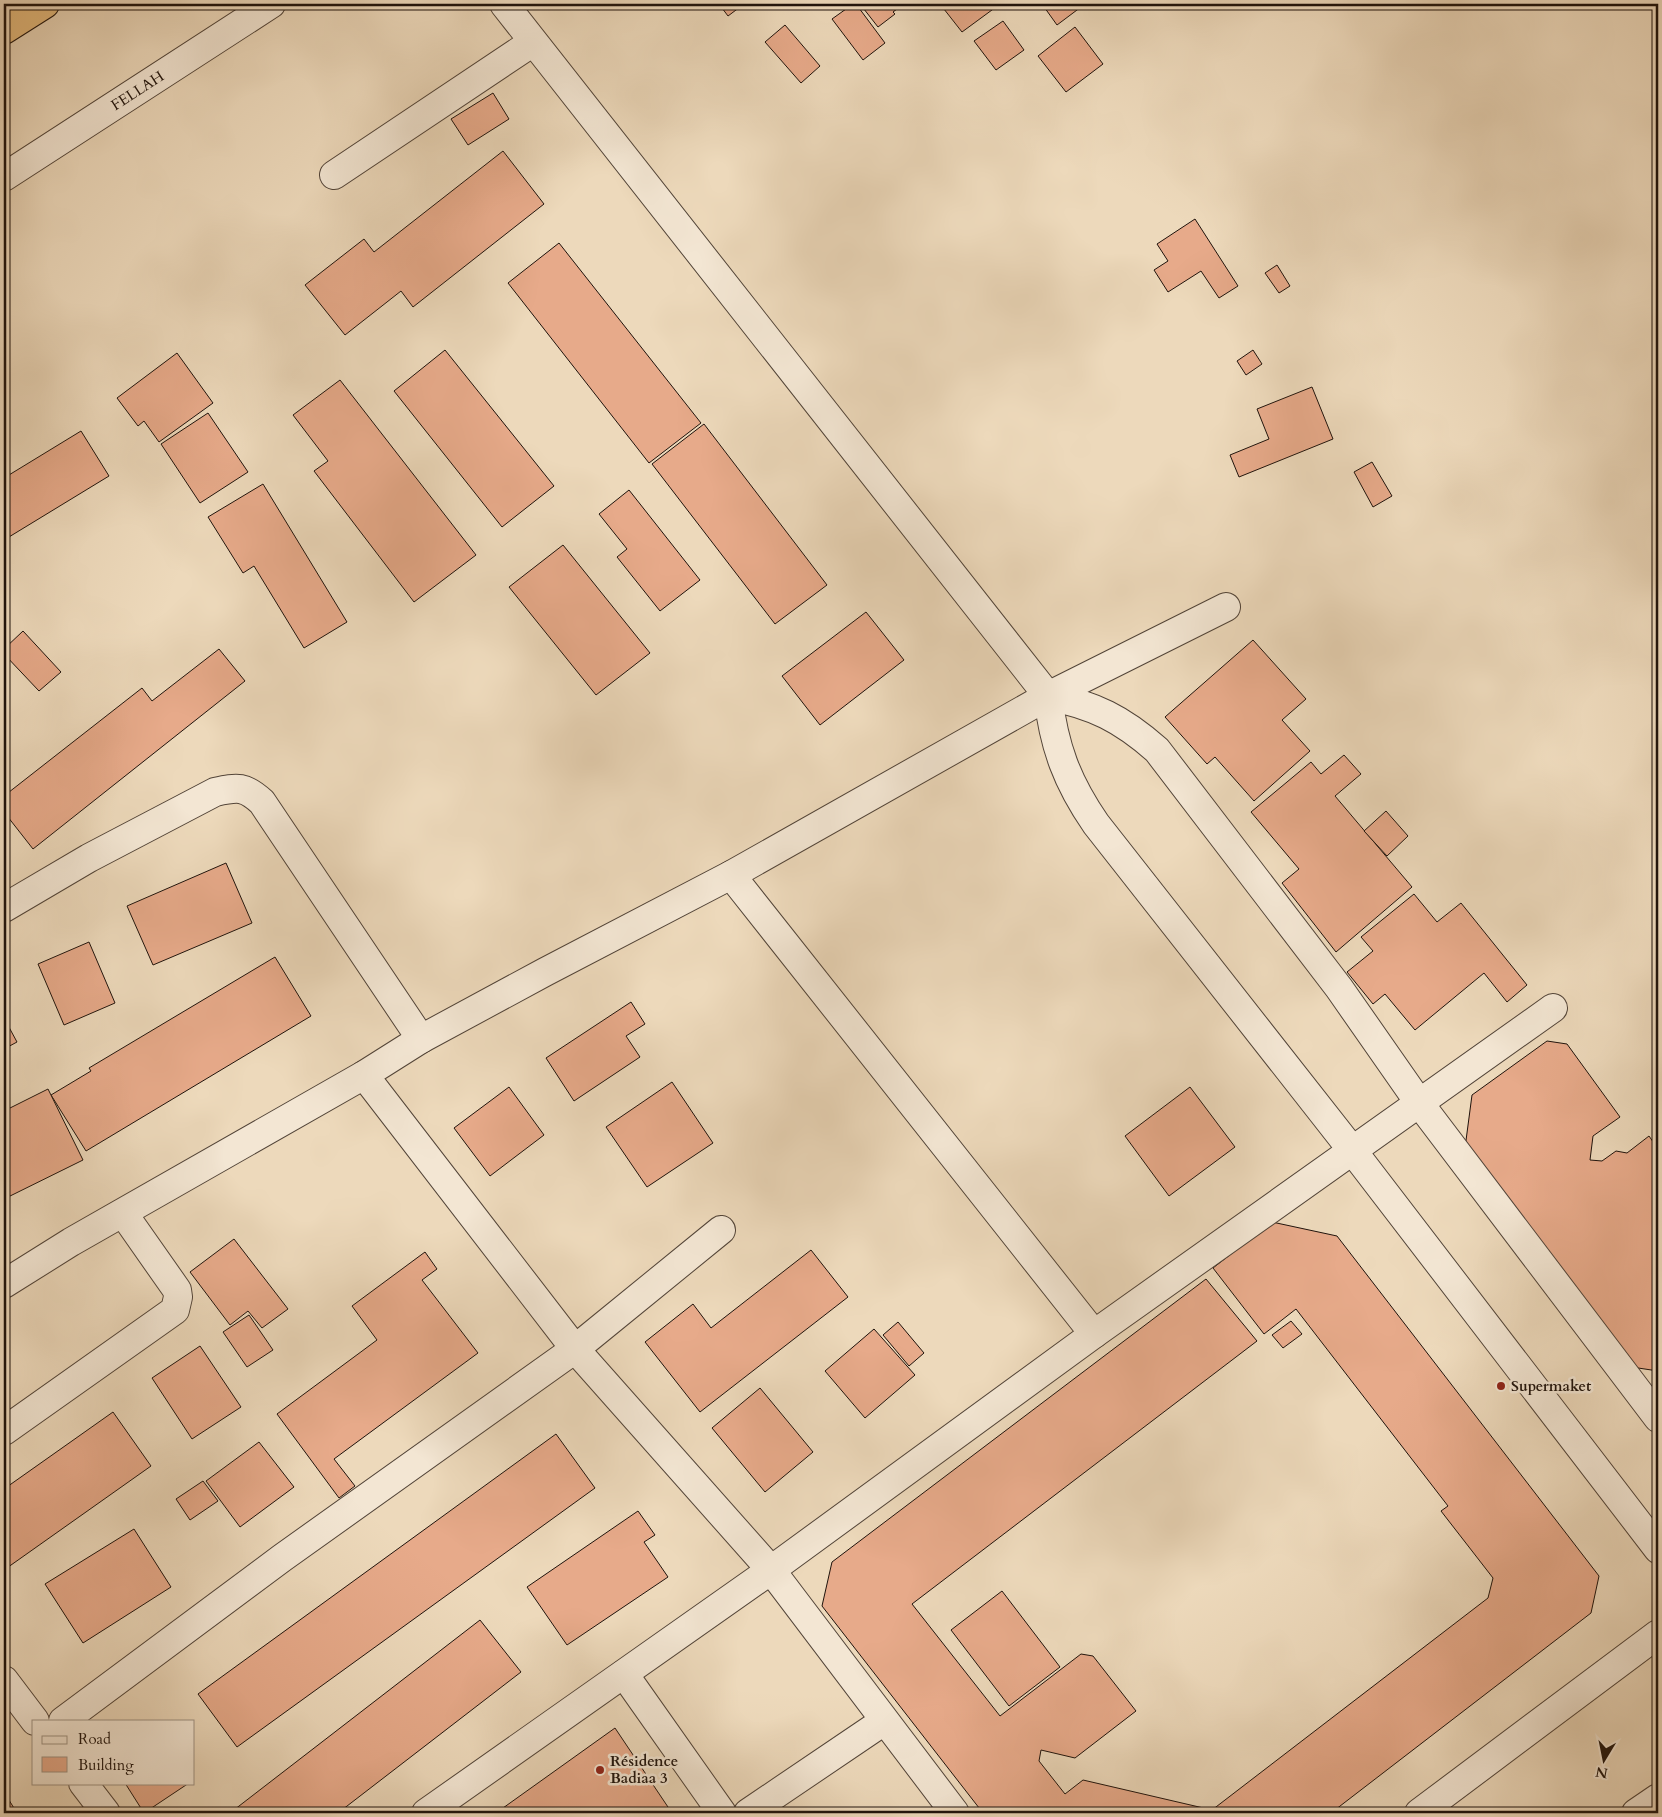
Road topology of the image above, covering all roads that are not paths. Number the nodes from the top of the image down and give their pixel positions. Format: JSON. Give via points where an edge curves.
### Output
{"nodes":[{"id":1,"x":45,"y":4,"type":"edge"},
{"id":2,"x":272,"y":4,"type":"edge"},
{"id":3,"x":504,"y":4,"type":"edge"},
{"id":4,"x":4,"y":30,"type":"edge"},
{"id":5,"x":533,"y":42,"type":"junction"},
{"id":6,"x":334,"y":175,"type":"dead end"},
{"id":7,"x":4,"y":177,"type":"edge"},
{"id":8,"x":1226,"y":607,"type":"dead end"},
{"id":9,"x":1048,"y":696,"type":"junction"},
{"id":10,"x":731,"y":875,"type":"junction"},
{"id":11,"x":4,"y":908,"type":"edge"},
{"id":12,"x":1554,"y":1008,"type":"dead end"},
{"id":13,"x":422,"y":1039,"type":"junction"},
{"id":14,"x":364,"y":1075,"type":"junction"},
{"id":15,"x":1420,"y":1104,"type":"junction"},
{"id":16,"x":1352,"y":1150,"type":"junction"},
{"id":17,"x":123,"y":1212,"type":"junction"},
{"id":18,"x":721,"y":1230,"type":"dead end"},
{"id":19,"x":5,"y":1280,"type":"edge"},
{"id":20,"x":1094,"y":1334,"type":"junction"},
{"id":21,"x":576,"y":1349,"type":"junction"},
{"id":22,"x":1658,"y":1418,"type":"edge"},
{"id":23,"x":4,"y":1431,"type":"edge"},
{"id":24,"x":1658,"y":1550,"type":"edge"},
{"id":25,"x":771,"y":1570,"type":"junction"},
{"id":26,"x":1658,"y":1634,"type":"edge"},
{"id":27,"x":624,"y":1674,"type":"junction"},
{"id":28,"x":4,"y":1680,"type":"edge"},
{"id":29,"x":34,"y":1720,"type":"edge"},
{"id":30,"x":64,"y":1720,"type":"edge"},
{"id":31,"x":884,"y":1720,"type":"junction"},
{"id":32,"x":84,"y":1784,"type":"edge"},
{"id":33,"x":1658,"y":1798,"type":"edge"},
{"id":34,"x":1426,"y":1811,"type":"edge"},
{"id":35,"x":106,"y":1813,"type":"edge"},
{"id":36,"x":426,"y":1813,"type":"edge"},
{"id":37,"x":722,"y":1813,"type":"edge"},
{"id":38,"x":748,"y":1813,"type":"edge"},
{"id":39,"x":955,"y":1813,"type":"edge"},
{"id":40,"x":1636,"y":1813,"type":"edge"}],
"edges":[{"from":1,"to":4,"type":"highway"},
{"from":2,"to":7,"type":"street","name":"FELLAH"},
{"from":3,"to":5,"type":"street"},
{"from":5,"to":6,"type":"street"},
{"from":5,"to":9,"type":"street"},
{"from":8,"to":9,"type":"street"},
{"from":9,"to":10,"type":"street"},
{"from":9,"to":15,"type":"street","via":[[1078,702],[1107,714],[1134,730],[1157,750],[1338,988]]},
{"from":9,"to":16,"type":"street","via":[[1057,750],[1080,802]]},
{"from":10,"to":13,"type":"street"},
{"from":10,"to":20,"type":"street"},
{"from":11,"to":13,"type":"street","via":[[89,858],[215,792],[234,788],[250,790],[262,802]]},
{"from":12,"to":15,"type":"street"},
{"from":13,"to":14,"type":"street"},
{"from":14,"to":17,"type":"street"},
{"from":14,"to":21,"type":"street"},
{"from":15,"to":16,"type":"street"},
{"from":15,"to":22,"type":"street"},
{"from":16,"to":20,"type":"street"},
{"from":16,"to":24,"type":"street"},
{"from":17,"to":19,"type":"street"},
{"from":17,"to":23,"type":"street","via":[[177,1290],[175,1310],[171,1316]]},
{"from":18,"to":21,"type":"street"},
{"from":20,"to":25,"type":"street"},
{"from":21,"to":25,"type":"street"},
{"from":21,"to":30,"type":"street","via":[[282,1558]]},
{"from":25,"to":27,"type":"street"},
{"from":25,"to":31,"type":"street"},
{"from":26,"to":34,"type":"street"},
{"from":27,"to":36,"type":"street"},
{"from":27,"to":37,"type":"street"},
{"from":28,"to":29,"type":"street"},
{"from":31,"to":38,"type":"street"},
{"from":31,"to":39,"type":"street"},
{"from":32,"to":35,"type":"street"},
{"from":33,"to":40,"type":"street"}]}
